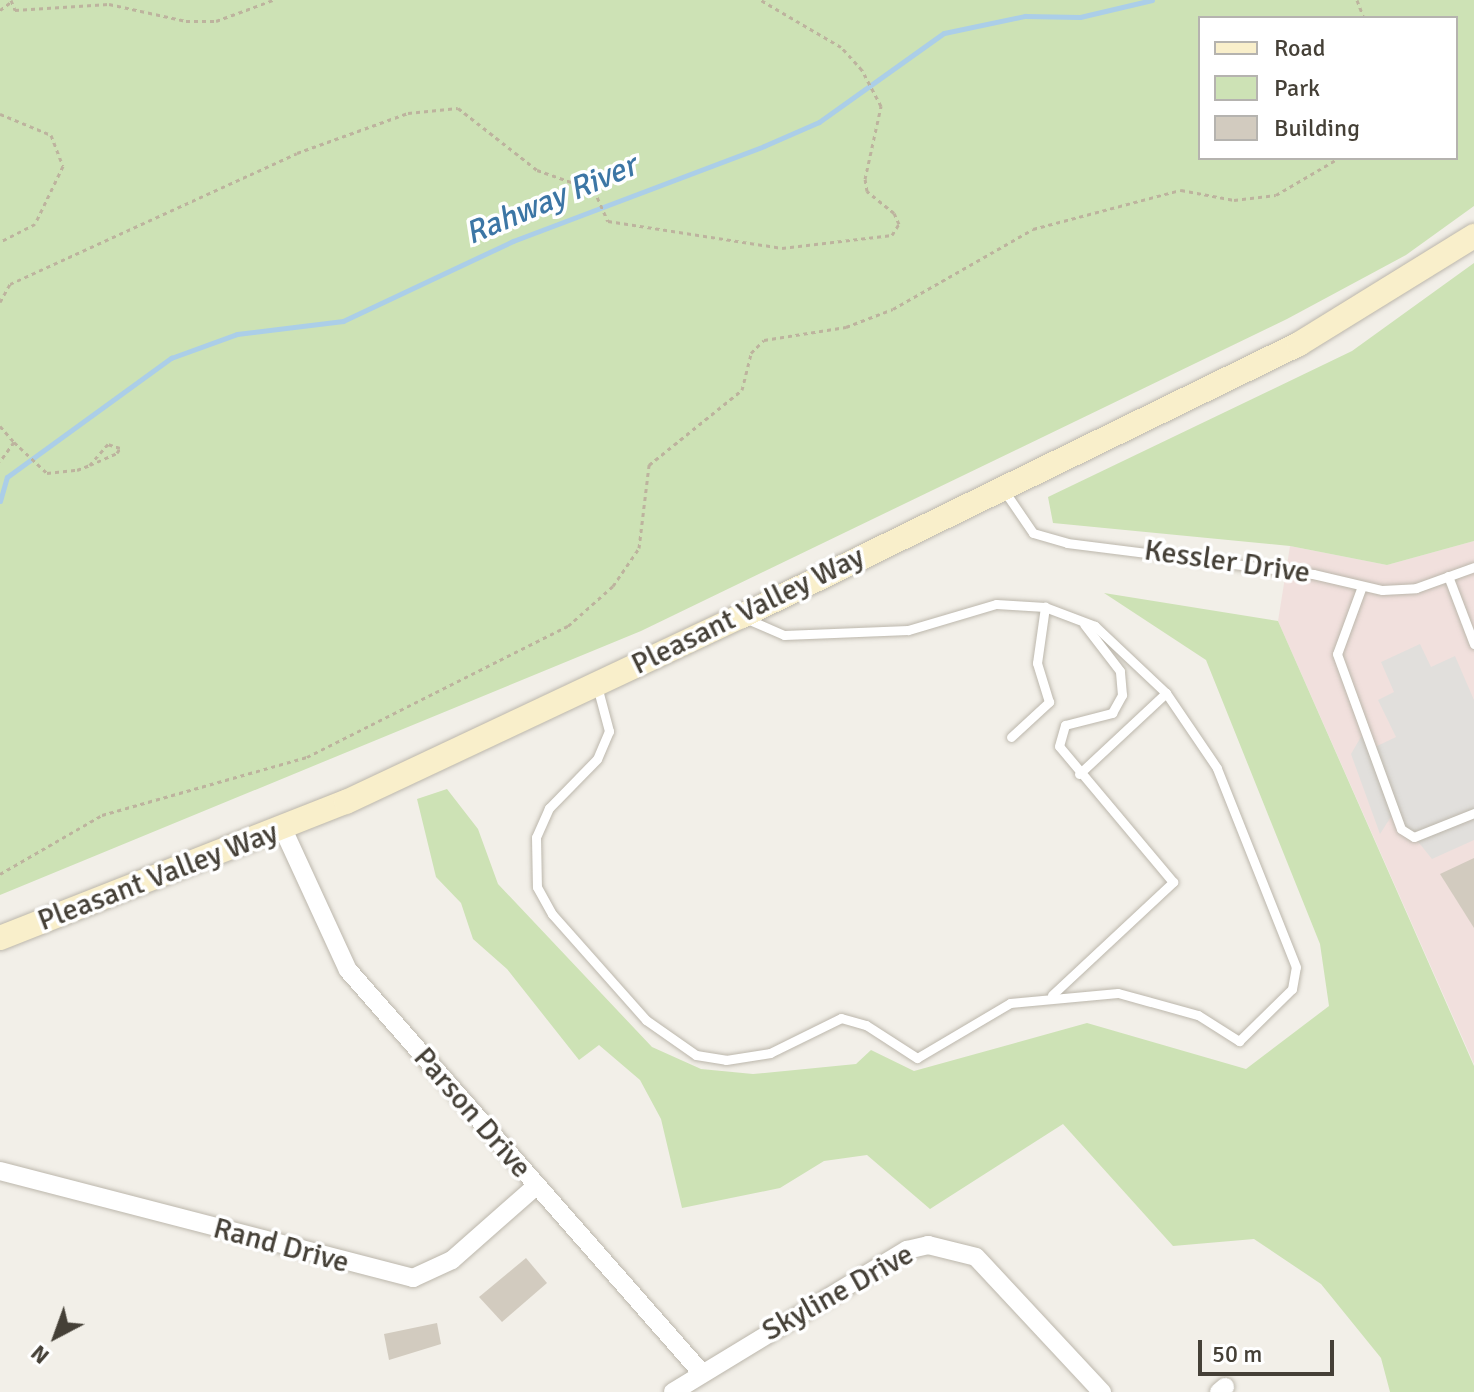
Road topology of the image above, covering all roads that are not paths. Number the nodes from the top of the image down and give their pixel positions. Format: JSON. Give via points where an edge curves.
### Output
{"nodes":[{"id":1,"x":1474,"y":236,"type":"edge"},
{"id":2,"x":1001,"y":485,"type":"junction"},
{"id":3,"x":1474,"y":567,"type":"edge"},
{"id":4,"x":1448,"y":576,"type":"junction"},
{"id":5,"x":1362,"y":586,"type":"junction"},
{"id":6,"x":1045,"y":607,"type":"junction"},
{"id":7,"x":742,"y":616,"type":"junction"},
{"id":8,"x":1076,"y":616,"type":"junction"},
{"id":9,"x":1474,"y":644,"type":"edge"},
{"id":10,"x":597,"y":684,"type":"junction"},
{"id":11,"x":1166,"y":693,"type":"junction"},
{"id":12,"x":1011,"y":737,"type":"dead end"},
{"id":13,"x":1079,"y":774,"type":"junction"},
{"id":14,"x":1474,"y":813,"type":"edge"},
{"id":15,"x":283,"y":829,"type":"junction"},
{"id":16,"x":0,"y":938,"type":"edge"},
{"id":17,"x":1052,"y":995,"type":"junction"},
{"id":18,"x":0,"y":1171,"type":"edge"},
{"id":19,"x":536,"y":1186,"type":"junction"},
{"id":20,"x":700,"y":1371,"type":"junction"},
{"id":21,"x":673,"y":1392,"type":"edge"},
{"id":22,"x":1102,"y":1392,"type":"edge"}],
"edges":[{"from":1,"to":2,"type":"main road","name":"Pleasant Valley Way","via":[[1299,344]]},
{"from":2,"to":5,"type":"lane","name":"Kessler Drive","via":[[1023,521],[1045,538]]},
{"from":2,"to":7,"type":"main road","name":"Pleasant Valley Way"},
{"from":3,"to":4,"type":"lane","name":"Kessler Drive"},
{"from":4,"to":5,"type":"lane","name":"Kessler Drive","via":[[1401,591]]},
{"from":4,"to":9,"type":"lane"},
{"from":5,"to":14,"type":"lane","via":[[1337,654],[1401,829],[1414,837]]},
{"from":6,"to":7,"type":"lane","via":[[996,604],[908,630],[784,635]]},
{"from":6,"to":8,"type":"lane"},
{"from":6,"to":12,"type":"lane","via":[[1037,663],[1049,702]]},
{"from":7,"to":10,"type":"main road","name":"Pleasant Valley Way"},
{"from":8,"to":11,"type":"lane"},
{"from":8,"to":13,"type":"lane","via":[[1105,645],[1122,695],[1112,713],[1065,725],[1059,735]]},
{"from":10,"to":15,"type":"main road","name":"Pleasant Valley Way"},
{"from":10,"to":17,"type":"lane","via":[[609,731],[597,759],[549,808],[536,837],[537,887],[552,914],[672,1042],[726,1060],[770,1053],[841,1018],[866,1025],[917,1058],[1010,1003]]},
{"from":11,"to":13,"type":"lane"},
{"from":11,"to":17,"type":"lane","via":[[1218,771],[1296,967],[1292,989],[1239,1041],[1162,1002],[1118,993]]},
{"from":13,"to":17,"type":"lane","via":[[1173,882]]},
{"from":15,"to":16,"type":"main road","name":"Pleasant Valley Way"},
{"from":15,"to":19,"type":"street","name":"Parson Drive","via":[[348,970]]},
{"from":18,"to":19,"type":"street","name":"Rand Drive","via":[[413,1278],[452,1260]]},
{"from":19,"to":20,"type":"street","name":"Parson Drive"},
{"from":20,"to":21,"type":"street","name":"Skyline Drive"},
{"from":20,"to":22,"type":"street","name":"Skyline Drive","via":[[907,1250],[944,1245],[993,1272]]}]}
